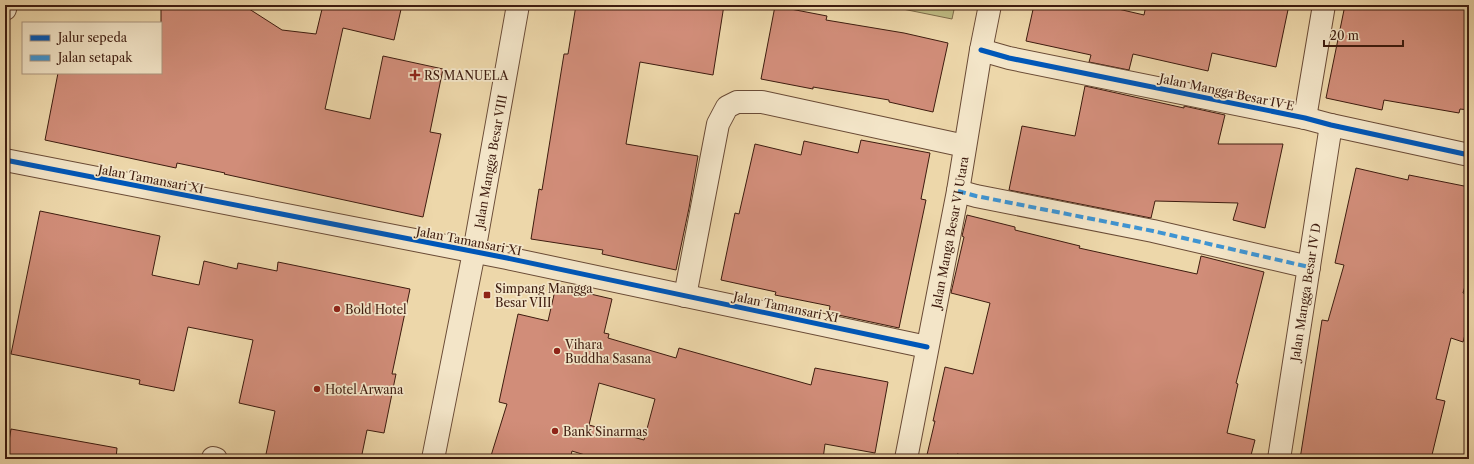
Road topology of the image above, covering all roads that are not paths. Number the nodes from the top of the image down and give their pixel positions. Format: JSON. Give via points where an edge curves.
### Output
{"nodes":[{"id":1,"x":6,"y":5,"type":"edge"},
{"id":2,"x":518,"y":5,"type":"edge"},
{"id":3,"x":990,"y":5,"type":"edge"},
{"id":4,"x":1324,"y":5,"type":"edge"},
{"id":5,"x":5,"y":10,"type":"edge"},
{"id":6,"x":981,"y":50,"type":"junction"},
{"id":7,"x":1305,"y":118,"type":"junction"},
{"id":8,"x":1331,"y":125,"type":"junction"},
{"id":9,"x":965,"y":146,"type":"junction"},
{"id":10,"x":1469,"y":155,"type":"edge"},
{"id":11,"x":5,"y":160,"type":"edge"},
{"id":12,"x":958,"y":191,"type":"junction"},
{"id":13,"x":474,"y":252,"type":"junction"},
{"id":14,"x":1309,"y":267,"type":"junction"},
{"id":15,"x":685,"y":296,"type":"junction"},
{"id":16,"x":927,"y":347,"type":"junction"},
{"id":17,"x":433,"y":459,"type":"edge"},
{"id":18,"x":906,"y":459,"type":"edge"},
{"id":19,"x":1279,"y":459,"type":"edge"}],
"edges":[{"from":1,"to":5,"type":"street"},
{"from":2,"to":13,"type":"street","name":"Jalan Mangga Besar VIII"},
{"from":3,"to":6,"type":"street","name":"Jalan Manga Besar VI Utara"},
{"from":4,"to":7,"type":"street"},
{"from":6,"to":7,"type":"street","name":"Jalan Mangga Besar IV E"},
{"from":6,"to":9,"type":"street","name":"Jalan Manga Besar VI Utara"},
{"from":7,"to":8,"type":"street","name":"Jalan Mangga Besar IV E"},
{"from":8,"to":10,"type":"street","name":"Jalan Mangga Besar IV E"},
{"from":8,"to":14,"type":"street","name":"Jalan Mangga Besar IV D"},
{"from":9,"to":12,"type":"street","name":"Jalan Manga Besar VI Utara"},
{"from":9,"to":15,"type":"street","via":[[762,102],[738,102],[727,107],[718,124]]},
{"from":11,"to":13,"type":"street","name":"Jalan Tamansari XI"},
{"from":12,"to":14,"type":"street","via":[[1153,231]]},
{"from":12,"to":16,"type":"street","name":"Jalan Manga Besar VI Utara"},
{"from":13,"to":15,"type":"street","name":"Jalan Tamansari XI"},
{"from":13,"to":17,"type":"street","name":"Jalan Mangga Besar VIII"},
{"from":14,"to":19,"type":"street","name":"Jalan Mangga Besar IV D"},
{"from":15,"to":16,"type":"street","name":"Jalan Tamansari XI"},
{"from":16,"to":18,"type":"street","name":"Jalan Manga Besar VI Utara"}]}
